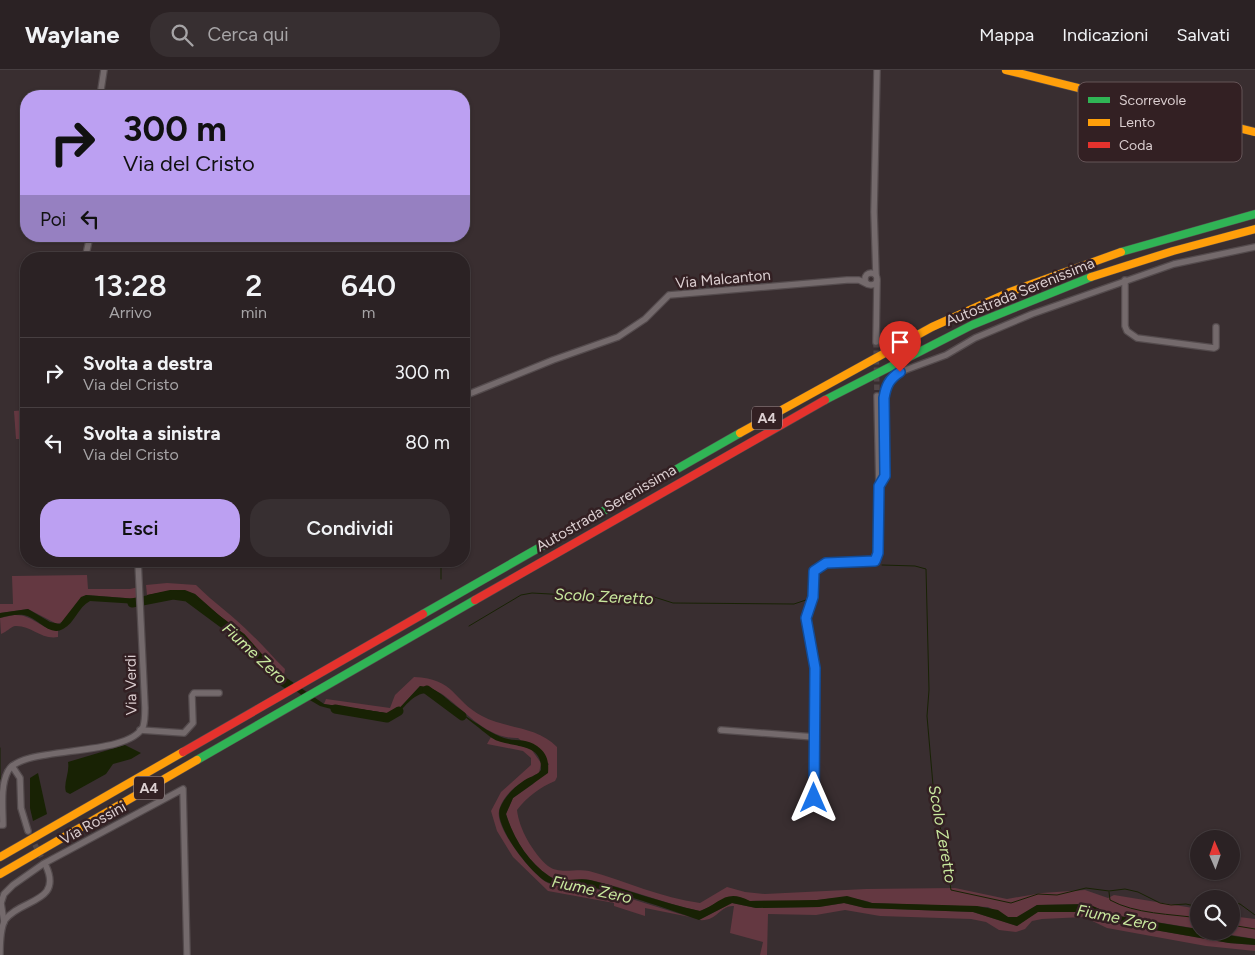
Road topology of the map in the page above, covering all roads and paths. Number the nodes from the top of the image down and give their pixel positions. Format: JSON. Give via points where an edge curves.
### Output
{"nodes":[{"id":1,"x":104,"y":70,"type":"edge"},
{"id":2,"x":877,"y":70,"type":"edge"},
{"id":3,"x":1006,"y":70,"type":"edge"},
{"id":4,"x":1078,"y":88,"type":"edge"},
{"id":5,"x":101,"y":90,"type":"edge"},
{"id":6,"x":1242,"y":129,"type":"edge"},
{"id":7,"x":1255,"y":132,"type":"edge"},
{"id":8,"x":1255,"y":214,"type":"edge"},
{"id":9,"x":1255,"y":229,"type":"edge"},
{"id":10,"x":1255,"y":247,"type":"edge"},
{"id":11,"x":875,"y":265,"type":"junction"},
{"id":12,"x":867,"y":274,"type":"junction"},
{"id":13,"x":877,"y":278,"type":"junction"},
{"id":14,"x":859,"y":280,"type":"junction"},
{"id":15,"x":1126,"y":280,"type":"junction"},
{"id":16,"x":868,"y":284,"type":"junction"},
{"id":17,"x":875,"y":292,"type":"junction"},
{"id":18,"x":1216,"y":327,"type":"dead end"},
{"id":19,"x":876,"y":342,"type":"tunnel mouth"},
{"id":20,"x":470,"y":394,"type":"edge"},
{"id":21,"x":877,"y":396,"type":"tunnel mouth"},
{"id":22,"x":879,"y":486,"type":"junction"},
{"id":23,"x":138,"y":567,"type":"edge"},
{"id":24,"x":219,"y":692,"type":"dead end"},
{"id":25,"x":140,"y":730,"type":"junction"},
{"id":26,"x":721,"y":730,"type":"dead end"},
{"id":27,"x":814,"y":737,"type":"junction"},
{"id":28,"x":12,"y":766,"type":"junction"},
{"id":29,"x":823,"y":809,"type":"dead end"},
{"id":30,"x":1,"y":825,"type":"edge"},
{"id":31,"x":28,"y":831,"type":"tunnel mouth"},
{"id":32,"x":0,"y":858,"type":"edge"},
{"id":33,"x":46,"y":866,"type":"tunnel mouth"},
{"id":34,"x":0,"y":874,"type":"edge"},
{"id":35,"x":4,"y":922,"type":"junction"},
{"id":36,"x":0,"y":954,"type":"edge"},
{"id":37,"x":187,"y":955,"type":"edge"}],
"edges":[{"from":1,"to":5,"type":"street"},
{"from":2,"to":11,"type":"street"},
{"from":3,"to":4,"type":"main road"},
{"from":6,"to":7,"type":"main road"},
{"from":8,"to":32,"type":"main road","name":"Autostrada Serenissima","number":"A4","via":[[1166,237],[1084,264],[932,327],[825,384]]},
{"from":9,"to":34,"type":"main road","name":"Autostrada Serenissima","number":"A4","via":[[1090,278],[936,342],[832,396],[662,492]]},
{"from":10,"to":15,"type":"street","via":[[1174,264]]},
{"from":11,"to":12,"type":"street","name":"Via Malcanton"},
{"from":11,"to":13,"type":"street"},
{"from":12,"to":13,"type":"street"},
{"from":12,"to":14,"type":"street","name":"Via Malcanton"},
{"from":12,"to":16,"type":"street"},
{"from":13,"to":16,"type":"street","via":[[873,285]]},
{"from":13,"to":17,"type":"street"},
{"from":14,"to":16,"type":"street"},
{"from":14,"to":20,"type":"street","name":"Via Malcanton","via":[[669,295],[645,319],[618,337]]},
{"from":15,"to":18,"type":"street","via":[[1125,326],[1126,331],[1136,338],[1214,348]]},
{"from":15,"to":22,"type":"street","via":[[975,338],[946,355],[892,377],[884,398],[885,476]]},
{"from":16,"to":17,"type":"street"},
{"from":17,"to":19,"type":"street"},
{"from":21,"to":22,"type":"street"},
{"from":22,"to":27,"type":"street","via":[[878,553],[875,561],[826,563],[814,571],[813,597],[806,618],[815,659]]},
{"from":23,"to":25,"type":"street","name":"Via Verdi","via":[[145,708]]},
{"from":24,"to":25,"type":"street","via":[[194,693],[193,723],[184,733]]},
{"from":25,"to":28,"type":"street","name":"Via Verdi","via":[[130,738],[66,754],[31,758]]},
{"from":26,"to":27,"type":"street"},
{"from":27,"to":29,"type":"street","via":[[814,798]]},
{"from":28,"to":30,"type":"street","via":[[5,781]]},
{"from":28,"to":31,"type":"street","via":[[20,778],[21,808]]},
{"from":33,"to":35,"type":"street","via":[[50,878],[46,893],[11,914]]},
{"from":35,"to":36,"type":"street"},
{"from":35,"to":37,"type":"street","name":"Via Rossini","via":[[2,903],[4,894],[12,885],[43,864],[183,788]]}]}
